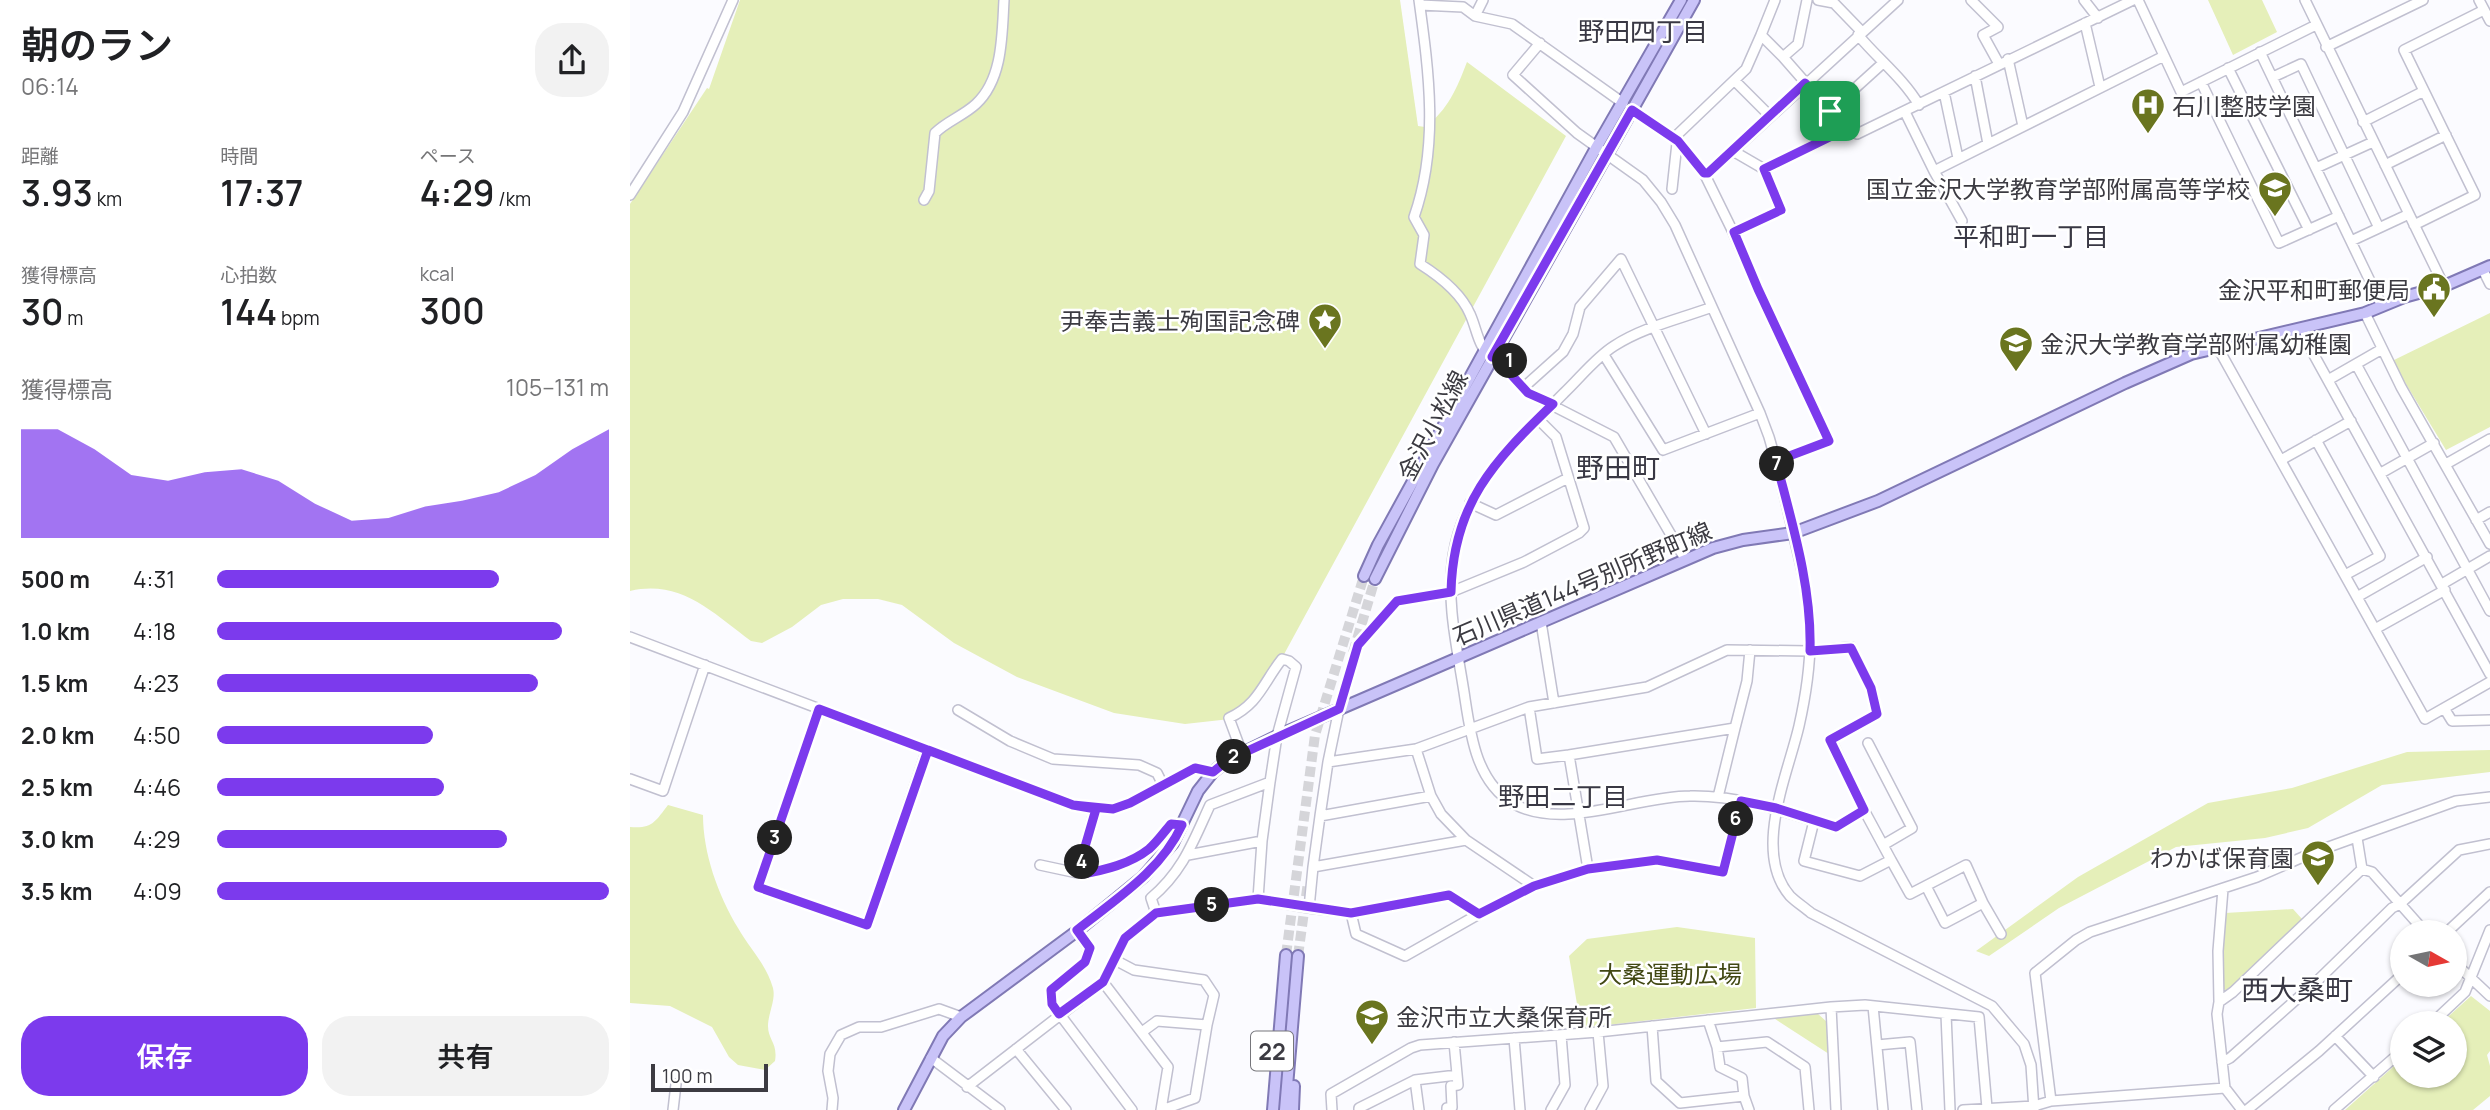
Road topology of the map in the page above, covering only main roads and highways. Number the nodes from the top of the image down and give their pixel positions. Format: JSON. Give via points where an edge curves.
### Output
{"nodes":[{"id":1,"x":1681,"y":0,"type":"edge"},
{"id":2,"x":1694,"y":0,"type":"edge"},
{"id":3,"x":1627,"y":107,"type":"junction"},
{"id":4,"x":2486,"y":268,"type":"edge"},
{"id":5,"x":1369,"y":577,"type":"tunnel mouth"},
{"id":6,"x":1282,"y":993,"type":"junction"},
{"id":7,"x":1293,"y":1006,"type":"junction"},
{"id":8,"x":904,"y":1110,"type":"edge"},
{"id":9,"x":1266,"y":1110,"type":"edge"},
{"id":10,"x":1273,"y":1110,"type":"edge"},
{"id":11,"x":1285,"y":1110,"type":"edge"},
{"id":12,"x":1293,"y":1110,"type":"edge"}],
"edges":[{"from":1,"to":3,"type":"main road","name":"金沢小松線"},
{"from":2,"to":3,"type":"main road","name":"金沢小松線"},
{"from":3,"to":5,"type":"main road","name":"金沢小松線","via":[[1378,545]]},
{"from":4,"to":8,"type":"main road","name":"石川県道144号別所野町線","via":[[2365,313],[2191,354],[1878,501],[1793,533],[1743,540],[1685,559],[1228,760],[1198,791],[1173,843],[1143,877],[961,1017],[943,1036]]},
{"from":6,"to":7,"type":"main road","number":"22","via":[[1292,956]]},
{"from":6,"to":9,"type":"main road","number":"22"},
{"from":6,"to":10,"type":"main road","number":"22"},
{"from":7,"to":11,"type":"main road","number":"22"},
{"from":7,"to":12,"type":"main road","number":"22"}]}
